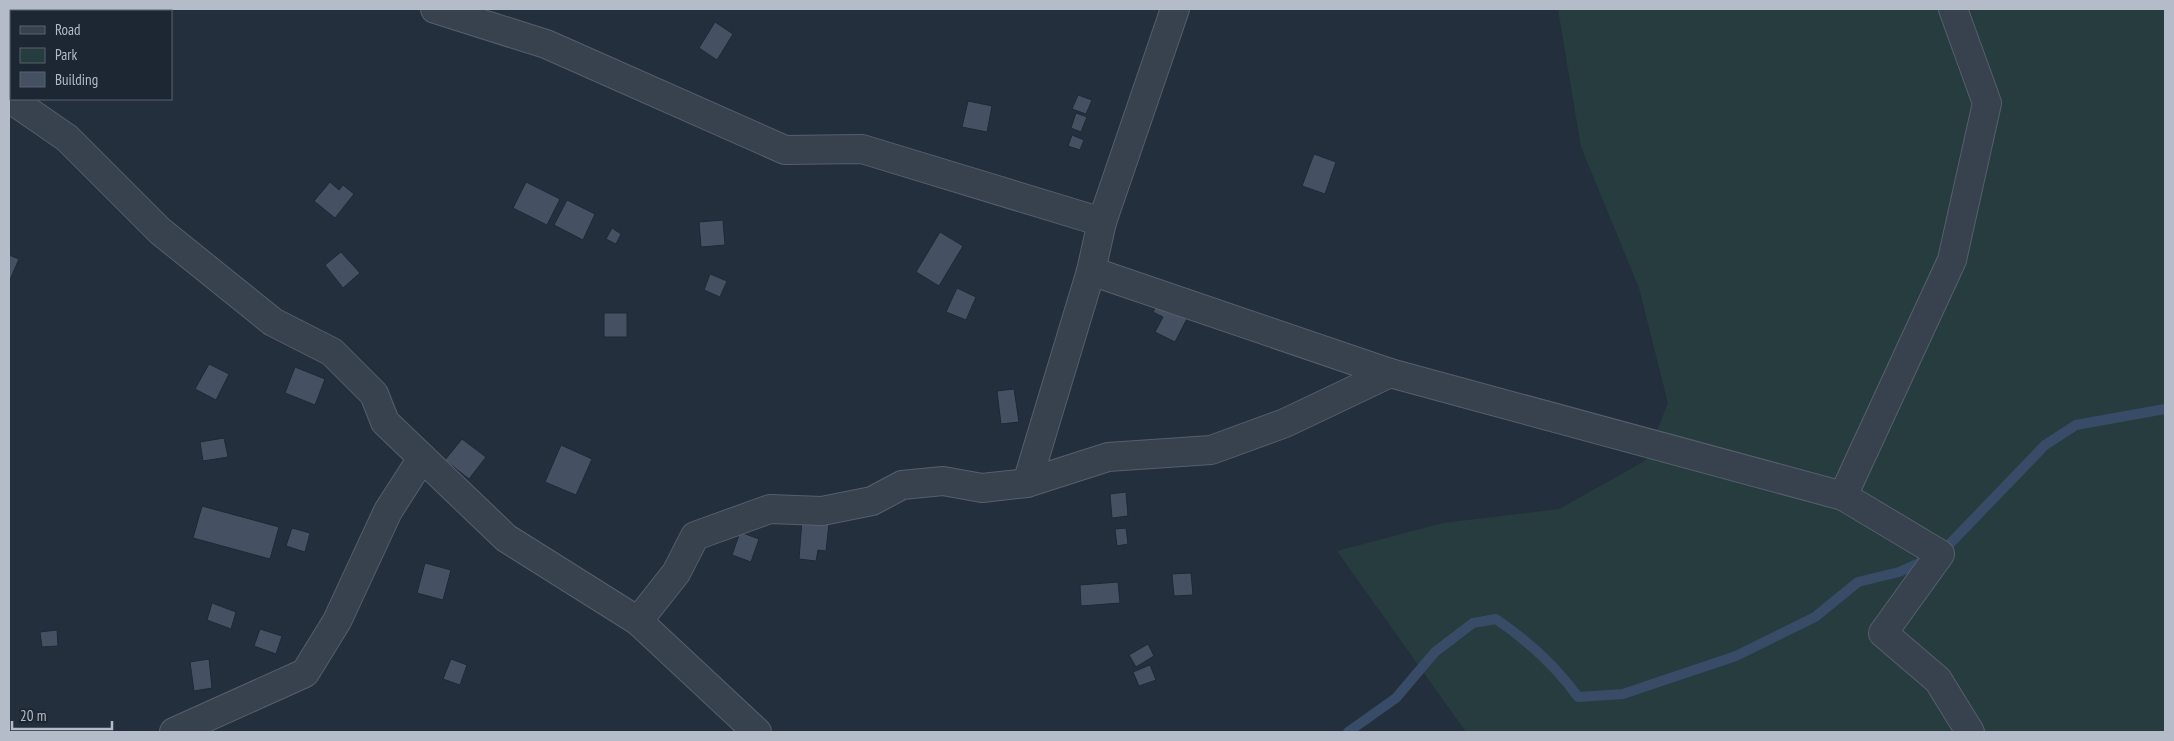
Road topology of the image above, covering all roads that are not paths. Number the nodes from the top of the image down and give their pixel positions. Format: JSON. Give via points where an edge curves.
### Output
{"nodes":[{"id":1,"x":435,"y":9,"type":"edge"},
{"id":2,"x":1175,"y":9,"type":"edge"},
{"id":3,"x":1953,"y":9,"type":"edge"},
{"id":4,"x":12,"y":100,"type":"edge"},
{"id":5,"x":1102,"y":222,"type":"junction"},
{"id":6,"x":1091,"y":271,"type":"junction"},
{"id":7,"x":1390,"y":373,"type":"junction"},
{"id":8,"x":422,"y":458,"type":"junction"},
{"id":9,"x":1027,"y":483,"type":"junction"},
{"id":10,"x":1843,"y":496,"type":"junction"},
{"id":11,"x":638,"y":621,"type":"junction"},
{"id":12,"x":174,"y":732,"type":"edge"},
{"id":13,"x":757,"y":732,"type":"edge"},
{"id":14,"x":1970,"y":732,"type":"edge"}],
"edges":[{"from":1,"to":5,"type":"street","via":[[546,44],[785,150],[862,149]]},
{"from":2,"to":5,"type":"street"},
{"from":3,"to":10,"type":"street","via":[[1987,103],[1954,251]]},
{"from":4,"to":8,"type":"street","via":[[67,138],[160,231],[272,322],[332,352],[374,394],[385,422]]},
{"from":5,"to":6,"type":"street"},
{"from":6,"to":7,"type":"street"},
{"from":6,"to":9,"type":"street"},
{"from":7,"to":9,"type":"street","via":[[1285,423],[1211,450],[1108,457]]},
{"from":7,"to":10,"type":"street"},
{"from":8,"to":11,"type":"street","via":[[506,538]]},
{"from":8,"to":12,"type":"street","via":[[388,512],[337,621],[305,673]]},
{"from":9,"to":11,"type":"street","via":[[982,488],[942,481],[902,485],[872,501],[822,511],[770,509],[695,536],[676,573]]},
{"from":10,"to":14,"type":"street","via":[[1940,554],[1883,632],[1938,680]]},
{"from":11,"to":13,"type":"street"}]}
